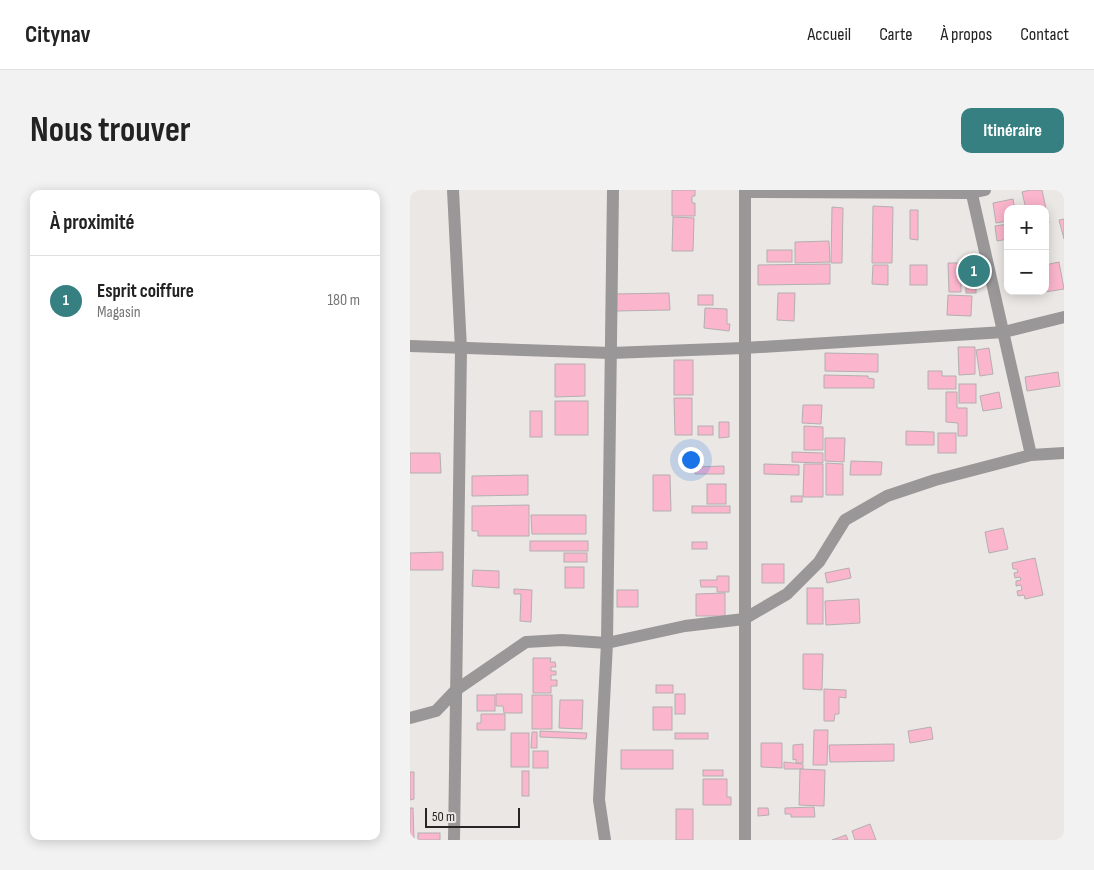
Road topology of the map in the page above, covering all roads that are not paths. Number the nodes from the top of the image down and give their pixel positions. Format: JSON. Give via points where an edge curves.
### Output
{"nodes":[{"id":1,"x":453,"y":190,"type":"edge"},
{"id":2,"x":613,"y":190,"type":"edge"},
{"id":3,"x":985,"y":190,"type":"edge"},
{"id":4,"x":745,"y":191,"type":"edge"},
{"id":5,"x":971,"y":192,"type":"edge"},
{"id":6,"x":1064,"y":317,"type":"edge"},
{"id":7,"x":1004,"y":332,"type":"junction"},
{"id":8,"x":410,"y":346,"type":"edge"},
{"id":9,"x":744,"y":348,"type":"junction"},
{"id":10,"x":461,"y":349,"type":"junction"},
{"id":11,"x":611,"y":353,"type":"junction"},
{"id":12,"x":1064,"y":453,"type":"edge"},
{"id":13,"x":1031,"y":455,"type":"junction"},
{"id":14,"x":744,"y":619,"type":"junction"},
{"id":15,"x":607,"y":643,"type":"junction"},
{"id":16,"x":456,"y":690,"type":"junction"},
{"id":17,"x":410,"y":718,"type":"edge"},
{"id":18,"x":454,"y":840,"type":"edge"},
{"id":19,"x":605,"y":840,"type":"edge"},
{"id":20,"x":745,"y":840,"type":"edge"}],
"edges":[{"from":1,"to":10,"type":"street"},
{"from":2,"to":11,"type":"street"},
{"from":3,"to":5,"type":"street"},
{"from":4,"to":5,"type":"street"},
{"from":4,"to":9,"type":"street"},
{"from":5,"to":7,"type":"street"},
{"from":6,"to":7,"type":"street"},
{"from":7,"to":9,"type":"street"},
{"from":7,"to":13,"type":"street"},
{"from":8,"to":10,"type":"street"},
{"from":9,"to":11,"type":"street"},
{"from":9,"to":14,"type":"street"},
{"from":10,"to":11,"type":"street"},
{"from":10,"to":16,"type":"street"},
{"from":11,"to":15,"type":"street"},
{"from":12,"to":13,"type":"street"},
{"from":13,"to":14,"type":"street","via":[[887,496],[845,520],[820,562],[787,594]]},
{"from":14,"to":15,"type":"street","via":[[685,626]]},
{"from":14,"to":20,"type":"street"},
{"from":15,"to":16,"type":"street","via":[[526,642]]},
{"from":15,"to":19,"type":"street","via":[[599,800]]},
{"from":16,"to":17,"type":"street","via":[[436,711]]},
{"from":16,"to":18,"type":"street"}]}
